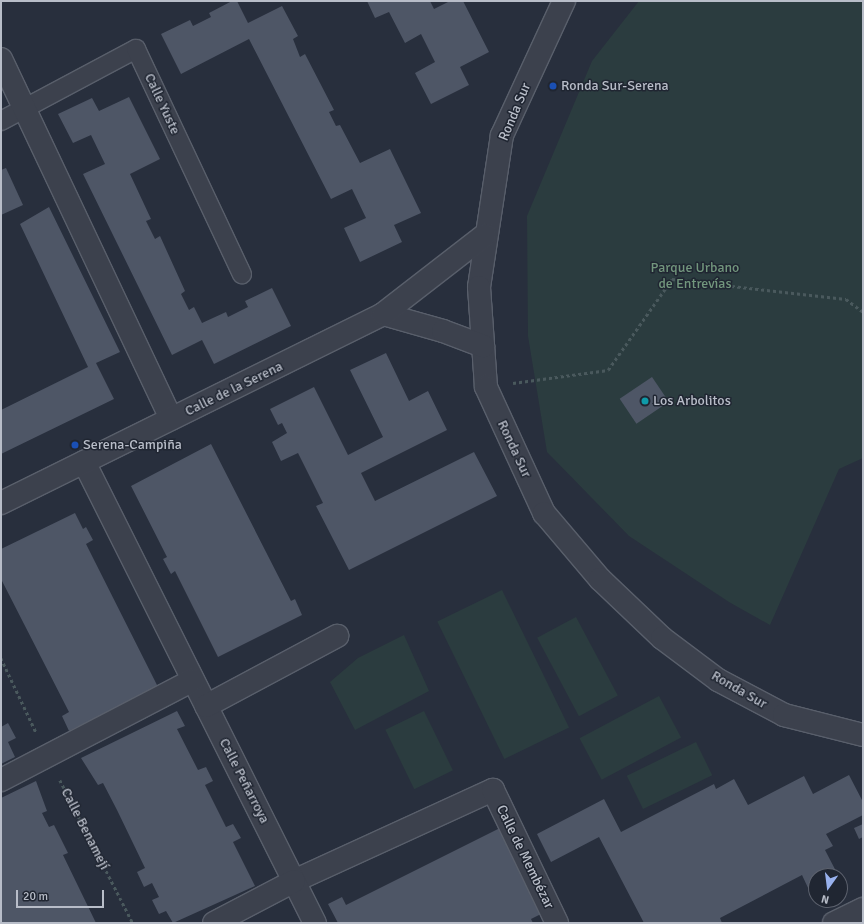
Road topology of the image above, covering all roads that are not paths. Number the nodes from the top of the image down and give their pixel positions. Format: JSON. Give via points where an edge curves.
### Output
{"nodes":[{"id":1,"x":564,"y":1,"type":"edge"},
{"id":2,"x":1,"y":59,"type":"edge"},
{"id":3,"x":25,"y":109,"type":"junction"},
{"id":4,"x":1,"y":121,"type":"edge"},
{"id":5,"x":485,"y":235,"type":"junction"},
{"id":6,"x":242,"y":274,"type":"dead end"},
{"id":7,"x":383,"y":314,"type":"junction"},
{"id":8,"x":483,"y":346,"type":"junction"},
{"id":9,"x":171,"y":420,"type":"junction"},
{"id":10,"x":84,"y":462,"type":"junction"},
{"id":11,"x":1,"y":503,"type":"edge"},
{"id":12,"x":337,"y":636,"type":"dead end"},
{"id":13,"x":193,"y":680,"type":"junction"},
{"id":14,"x":206,"y":706,"type":"junction"},
{"id":15,"x":863,"y":735,"type":"edge"},
{"id":16,"x":1,"y":780,"type":"edge"},
{"id":17,"x":294,"y":882,"type":"junction"},
{"id":18,"x":863,"y":909,"type":"edge"},
{"id":19,"x":214,"y":923,"type":"edge"},
{"id":20,"x":315,"y":923,"type":"edge"},
{"id":21,"x":557,"y":923,"type":"edge"},
{"id":22,"x":834,"y":923,"type":"edge"}],
"edges":[{"from":1,"to":5,"type":"street","name":"Ronda Sur","via":[[502,135]]},
{"from":2,"to":3,"type":"street"},
{"from":3,"to":4,"type":"lane"},
{"from":3,"to":6,"type":"lane","name":"Calle Yuste","via":[[136,48]]},
{"from":3,"to":9,"type":"street"},
{"from":5,"to":7,"type":"street","name":"Calle de la Serena"},
{"from":5,"to":8,"type":"street","name":"Ronda Sur","via":[[479,287]]},
{"from":7,"to":8,"type":"street","via":[[443,331]]},
{"from":7,"to":9,"type":"street","name":"Calle de la Serena"},
{"from":8,"to":15,"type":"street","name":"Ronda Sur","via":[[486,387],[544,513],[600,579],[662,638],[718,680],[784,715]]},
{"from":9,"to":10,"type":"street","name":"Calle de la Serena"},
{"from":10,"to":11,"type":"street","name":"Calle de la Serena"},
{"from":10,"to":13,"type":"street"},
{"from":12,"to":14,"type":"street"},
{"from":13,"to":14,"type":"street","name":"Calle Peñarroya"},
{"from":13,"to":16,"type":"street"},
{"from":14,"to":17,"type":"street","name":"Calle Peñarroya"},
{"from":17,"to":19,"type":"street"},
{"from":17,"to":20,"type":"street","name":"Calle Peñarroya"},
{"from":17,"to":21,"type":"street","name":"Calle de Membézar","via":[[493,790]]},
{"from":18,"to":22,"type":"street"}]}
